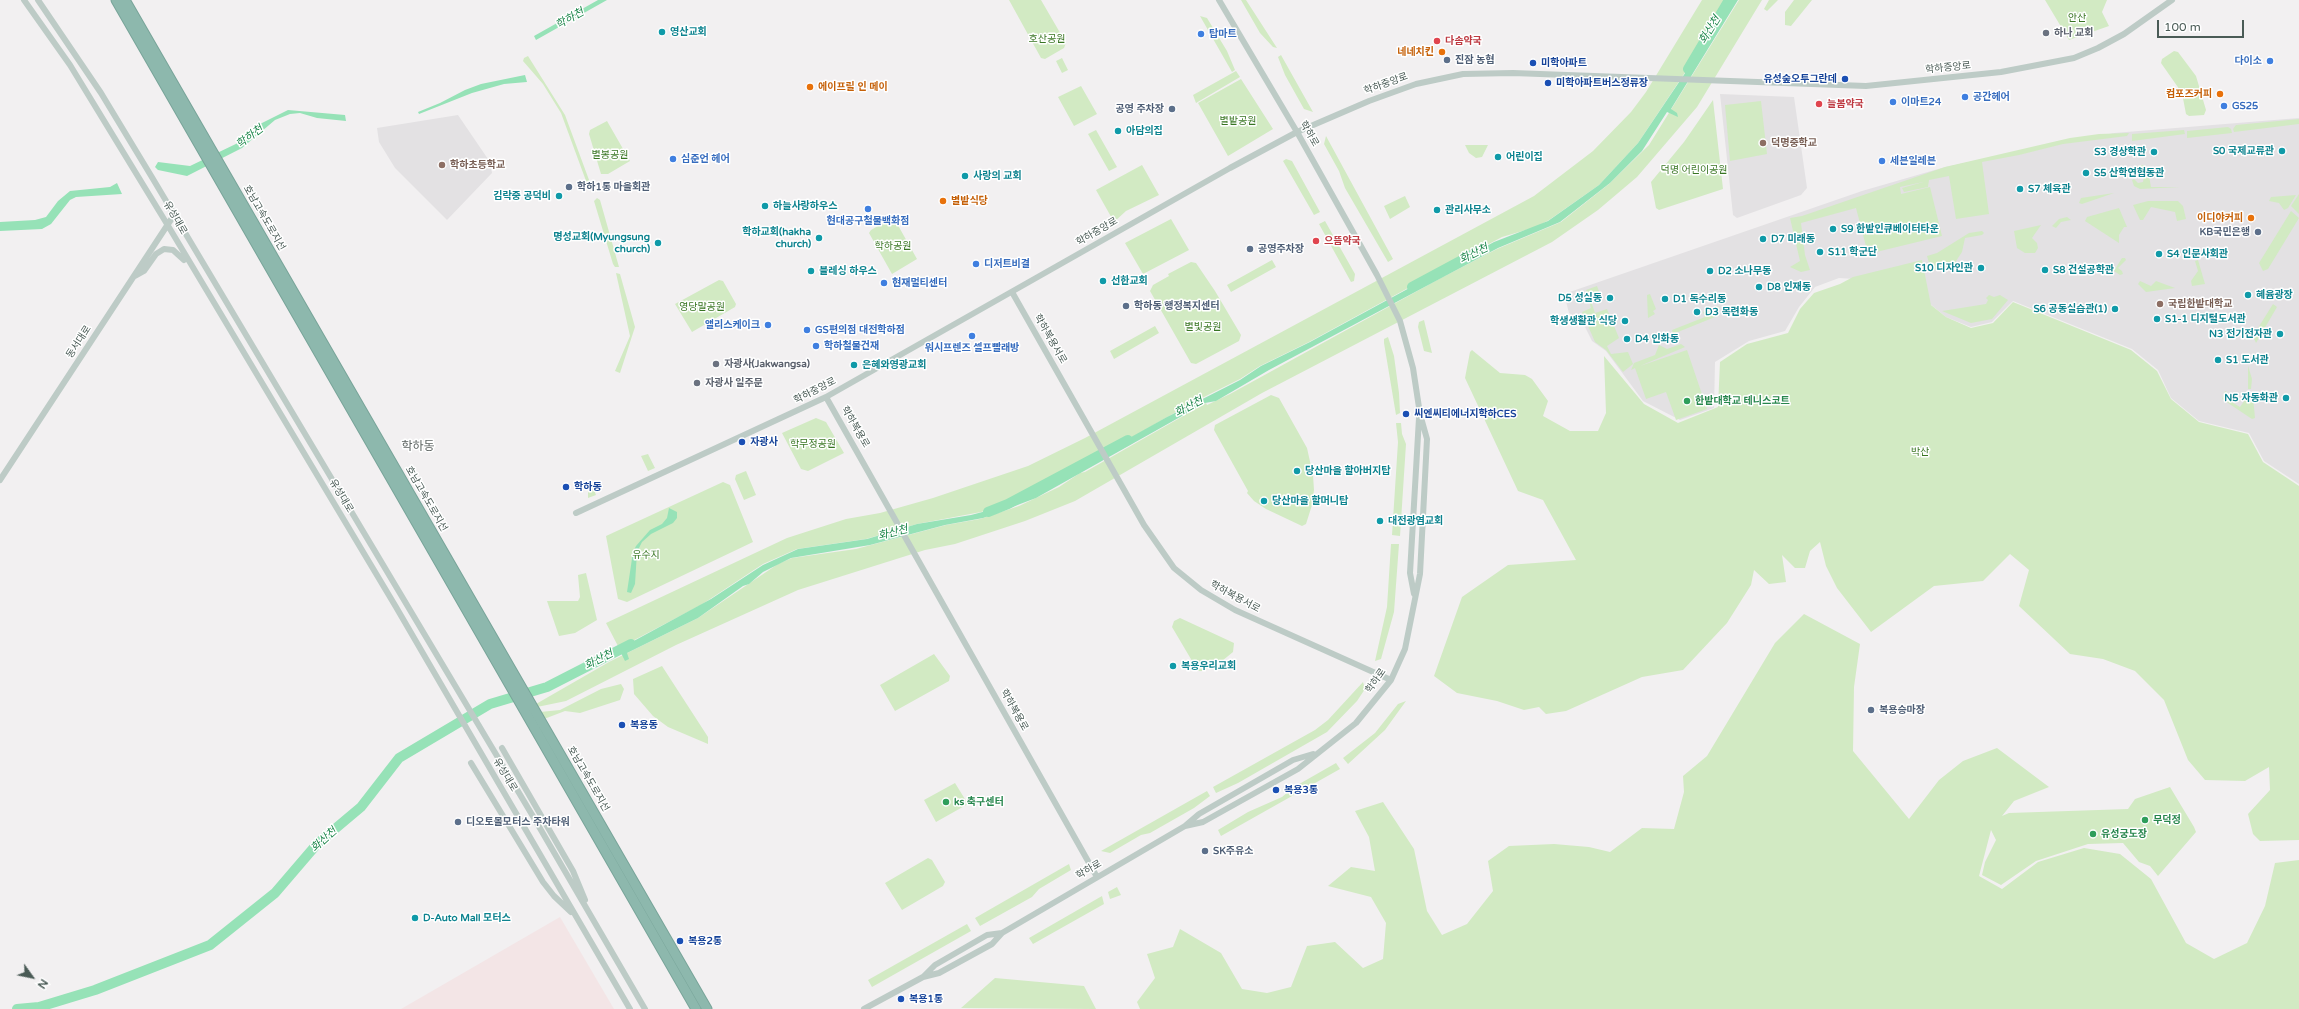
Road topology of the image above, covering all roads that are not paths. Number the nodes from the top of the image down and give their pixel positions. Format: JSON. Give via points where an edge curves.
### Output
{"nodes":[{"id":1,"x":24,"y":0,"type":"edge"},
{"id":2,"x":38,"y":0,"type":"edge"},
{"id":3,"x":116,"y":0,"type":"edge"},
{"id":4,"x":125,"y":0,"type":"edge"},
{"id":5,"x":1219,"y":0,"type":"edge"},
{"id":6,"x":2172,"y":0,"type":"edge"},
{"id":7,"x":1297,"y":132,"type":"junction"},
{"id":8,"x":219,"y":170,"type":"junction"},
{"id":9,"x":174,"y":215,"type":"junction"},
{"id":10,"x":167,"y":224,"type":"junction"},
{"id":11,"x":190,"y":265,"type":"junction"},
{"id":12,"x":133,"y":277,"type":"junction"},
{"id":13,"x":1012,"y":292,"type":"junction"},
{"id":14,"x":826,"y":398,"type":"junction"},
{"id":15,"x":1420,"y":414,"type":"junction"},
{"id":16,"x":0,"y":480,"type":"edge"},
{"id":17,"x":576,"y":513,"type":"dead end"},
{"id":18,"x":1414,"y":597,"type":"junction"},
{"id":19,"x":1391,"y":680,"type":"junction"},
{"id":20,"x":542,"y":731,"type":"junction"},
{"id":21,"x":502,"y":748,"type":"dead end"},
{"id":22,"x":1316,"y":753,"type":"junction"},
{"id":23,"x":471,"y":763,"type":"dead end"},
{"id":24,"x":1185,"y":826,"type":"junction"},
{"id":25,"x":1097,"y":877,"type":"junction"},
{"id":26,"x":576,"y":916,"type":"junction"},
{"id":27,"x":593,"y":920,"type":"junction"},
{"id":28,"x":1002,"y":933,"type":"junction"},
{"id":29,"x":923,"y":977,"type":"junction"},
{"id":30,"x":630,"y":1009,"type":"edge"},
{"id":31,"x":645,"y":1009,"type":"edge"},
{"id":32,"x":696,"y":1009,"type":"edge"},
{"id":33,"x":707,"y":1009,"type":"edge"},
{"id":34,"x":864,"y":1009,"type":"edge"}],
"edges":[{"from":1,"to":10,"type":"street","name":"유성대로","via":[[70,65]]},
{"from":2,"to":9,"type":"street","name":"유성대로","via":[[101,93]]},
{"from":3,"to":8,"type":"highway","name":"호남고속도로지선","via":[[206,156]]},
{"from":4,"to":8,"type":"highway","name":"호남고속도로지선","via":[[206,139]]},
{"from":5,"to":7,"type":"street","name":"학하로"},
{"from":6,"to":7,"type":"street","name":"학하중앙로","via":[[2124,34],[2098,48],[2074,58],[2001,72],[1866,86],[1513,73],[1463,74],[1416,84]]},
{"from":7,"to":13,"type":"street","name":"학하중앙로"},
{"from":7,"to":15,"type":"street","name":"학하로","via":[[1400,321],[1413,368]]},
{"from":8,"to":20,"type":"highway","name":"호남고속도로지선"},
{"from":9,"to":10,"type":"street","name":"동서대로"},
{"from":9,"to":27,"type":"street","name":"유성대로"},
{"from":10,"to":11,"type":"street","name":"유성대로"},
{"from":10,"to":12,"type":"street","name":"동서대로"},
{"from":11,"to":12,"type":"street","via":[[177,253],[166,249],[156,254],[144,271]]},
{"from":11,"to":26,"type":"street","name":"유성대로"},
{"from":12,"to":16,"type":"street","name":"동서대로"},
{"from":13,"to":14,"type":"street","name":"학하중앙로"},
{"from":13,"to":19,"type":"street","name":"학하복용서로","via":[[1161,552],[1186,580],[1235,610]]},
{"from":14,"to":17,"type":"street","name":"학하중앙로"},
{"from":14,"to":25,"type":"street","name":"학하복용로"},
{"from":15,"to":18,"type":"street","name":"학하로","via":[[1410,573]]},
{"from":15,"to":18,"type":"street","name":"학하로","via":[[1427,439],[1420,574]]},
{"from":18,"to":19,"type":"street","name":"학하로","via":[[1405,649]]},
{"from":19,"to":22,"type":"street","name":"학하로","via":[[1356,723]]},
{"from":20,"to":32,"type":"highway","name":"호남고속도로지선"},
{"from":20,"to":33,"type":"highway","name":"호남고속도로지선"},
{"from":21,"to":27,"type":"street","via":[[573,871]]},
{"from":22,"to":24,"type":"street","name":"학하로","via":[[1294,760],[1199,814]]},
{"from":22,"to":24,"type":"street","name":"학하로","via":[[1298,769],[1203,822]]},
{"from":23,"to":26,"type":"street","via":[[543,882]]},
{"from":24,"to":25,"type":"street","name":"학하로"},
{"from":25,"to":28,"type":"street","name":"학하로"},
{"from":26,"to":30,"type":"street","name":"유성대로"},
{"from":27,"to":31,"type":"street","name":"유성대로"},
{"from":28,"to":29,"type":"street","name":"학하로","via":[[992,944],[939,973]]},
{"from":28,"to":29,"type":"street","name":"학하로","via":[[987,935],[935,965]]},
{"from":29,"to":34,"type":"street","name":"학하로"}]}
